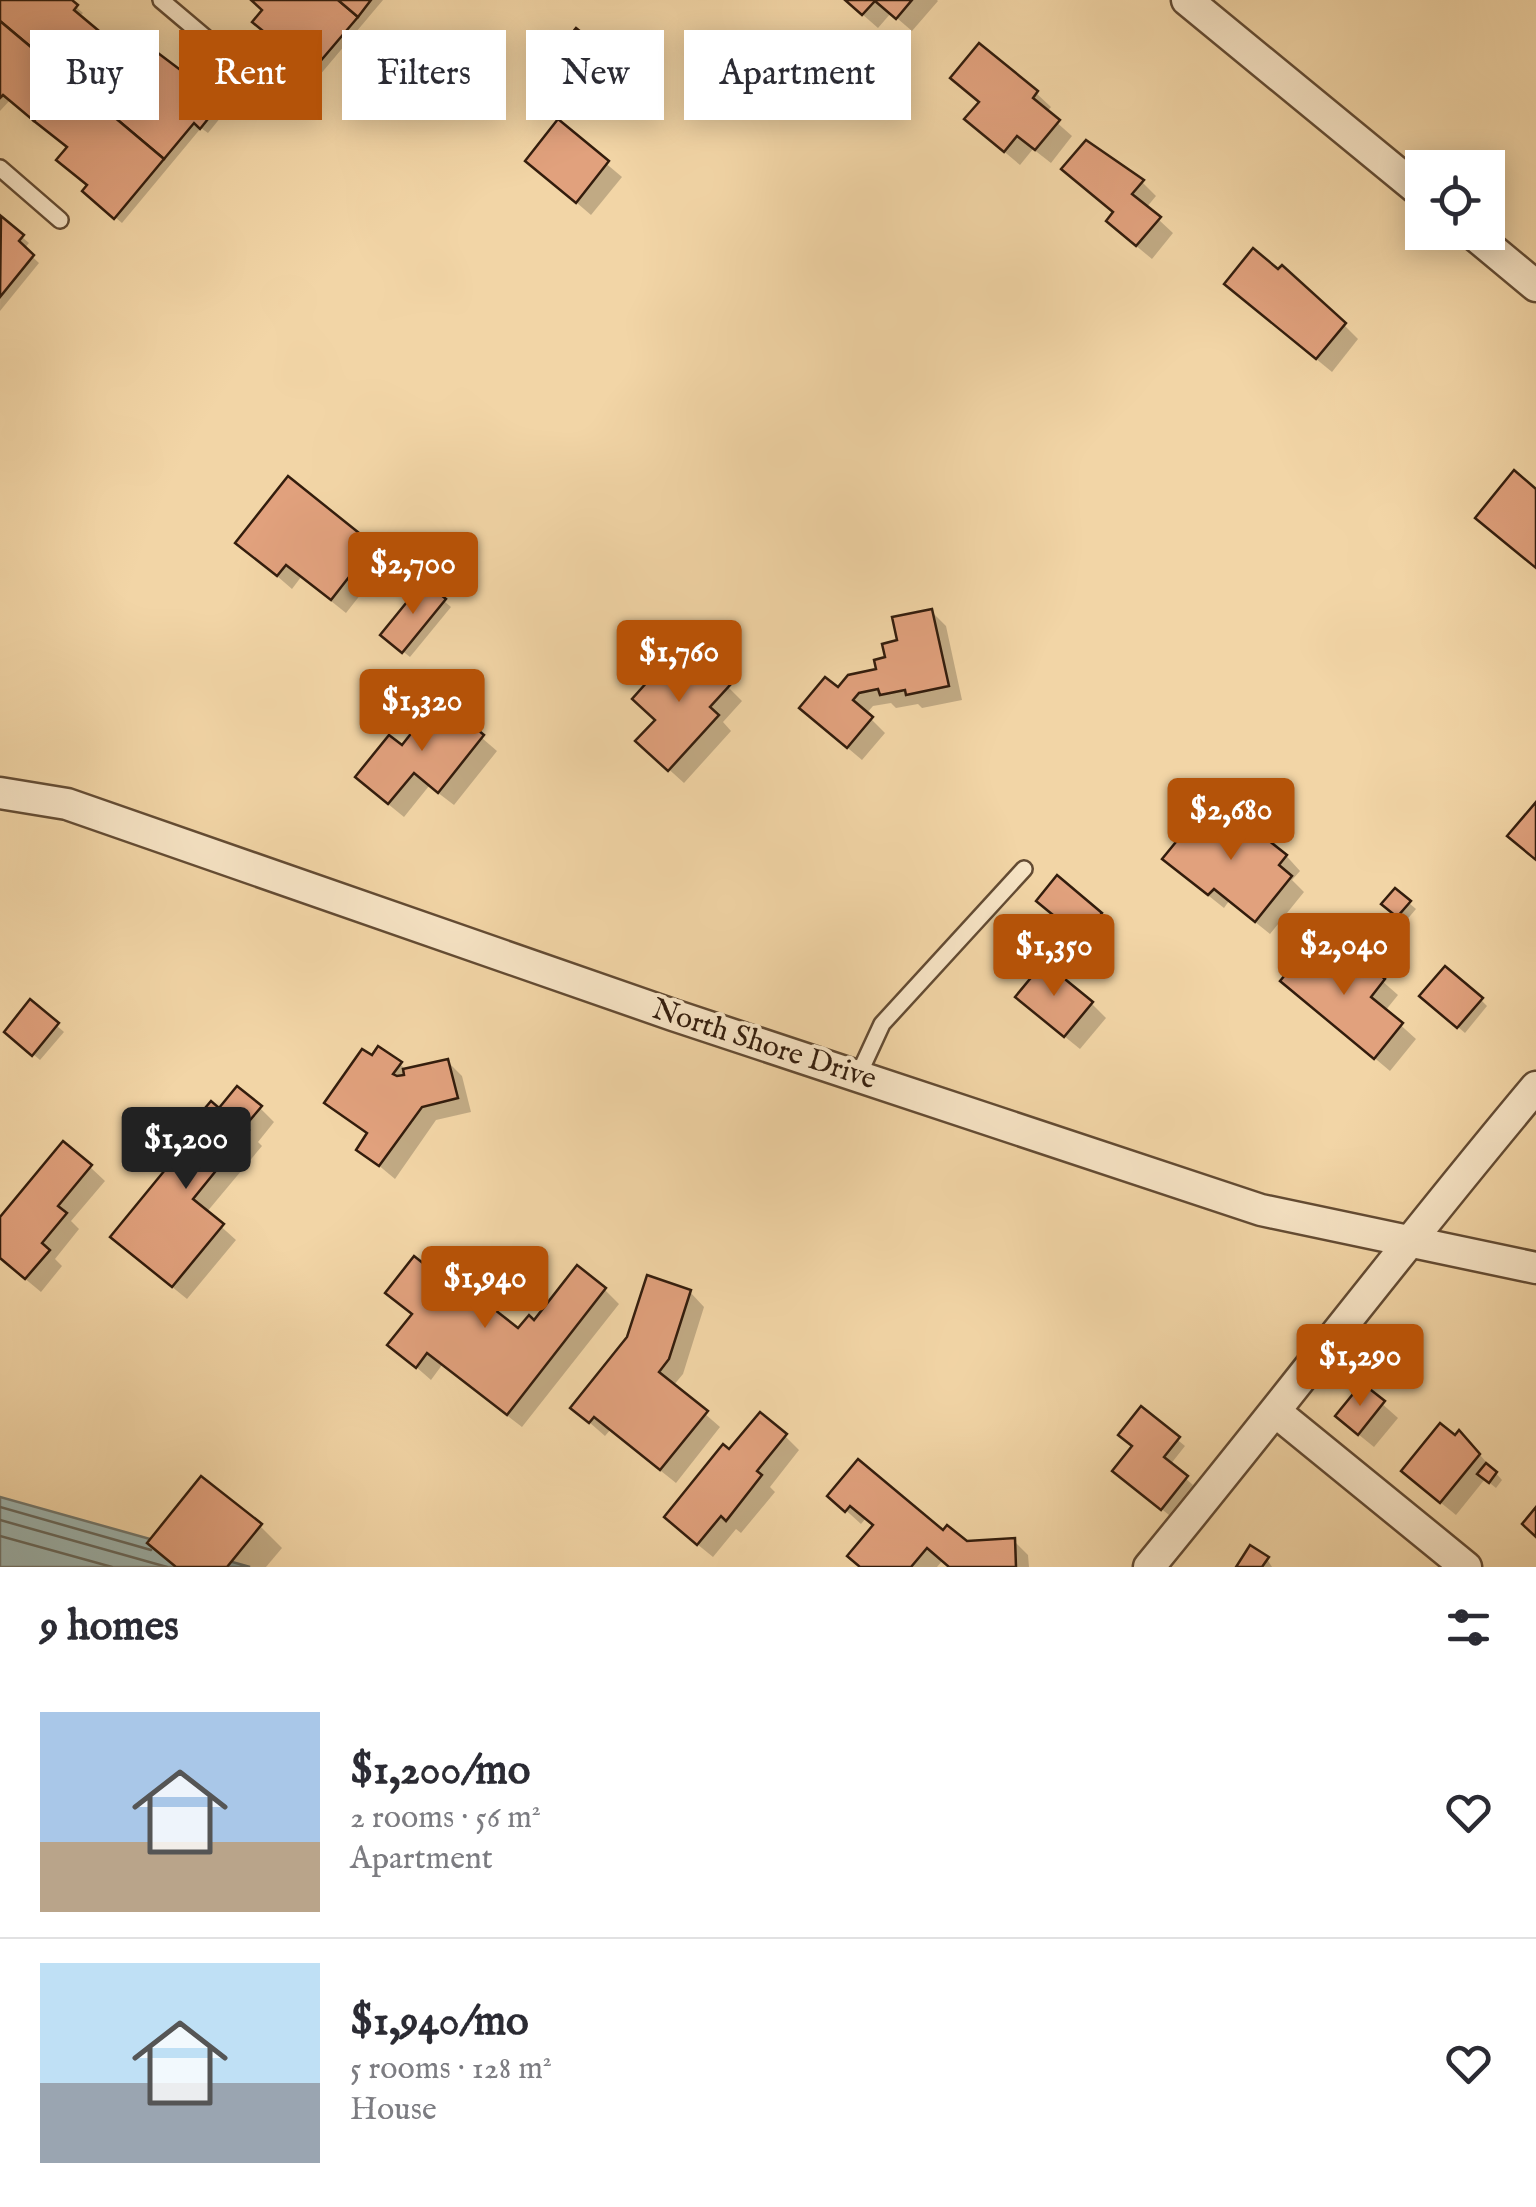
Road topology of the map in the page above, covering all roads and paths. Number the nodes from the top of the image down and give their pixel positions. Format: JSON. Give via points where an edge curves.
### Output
{"nodes":[{"id":1,"x":161,"y":0,"type":"edge"},
{"id":2,"x":1187,"y":0,"type":"edge"},
{"id":3,"x":197,"y":30,"type":"edge"},
{"id":4,"x":0,"y":168,"type":"edge"},
{"id":5,"x":1405,"y":179,"type":"edge"},
{"id":6,"x":60,"y":220,"type":"dead end"},
{"id":7,"x":1493,"y":250,"type":"edge"},
{"id":8,"x":1536,"y":286,"type":"edge"},
{"id":9,"x":0,"y":793,"type":"edge"},
{"id":10,"x":1024,"y":869,"type":"dead end"},
{"id":11,"x":858,"y":1076,"type":"junction"},
{"id":12,"x":1536,"y":1087,"type":"edge"},
{"id":13,"x":1406,"y":1241,"type":"junction"},
{"id":14,"x":1536,"y":1268,"type":"edge"},
{"id":15,"x":1276,"y":1412,"type":"junction"},
{"id":16,"x":1149,"y":1567,"type":"edge"},
{"id":17,"x":1466,"y":1567,"type":"edge"}],
"edges":[{"from":1,"to":3,"type":"lane"},
{"from":2,"to":5,"type":"street"},
{"from":4,"to":6,"type":"lane"},
{"from":7,"to":8,"type":"street"},
{"from":9,"to":11,"type":"street","name":"North Shore Drive","via":[[66,804]]},
{"from":10,"to":11,"type":"lane","via":[[882,1024]]},
{"from":11,"to":13,"type":"street","name":"North Shore Drive","via":[[1261,1210]]},
{"from":12,"to":13,"type":"street"},
{"from":13,"to":14,"type":"street","name":"North Shore Drive"},
{"from":13,"to":15,"type":"street"},
{"from":15,"to":16,"type":"street"},
{"from":15,"to":17,"type":"street"}]}
